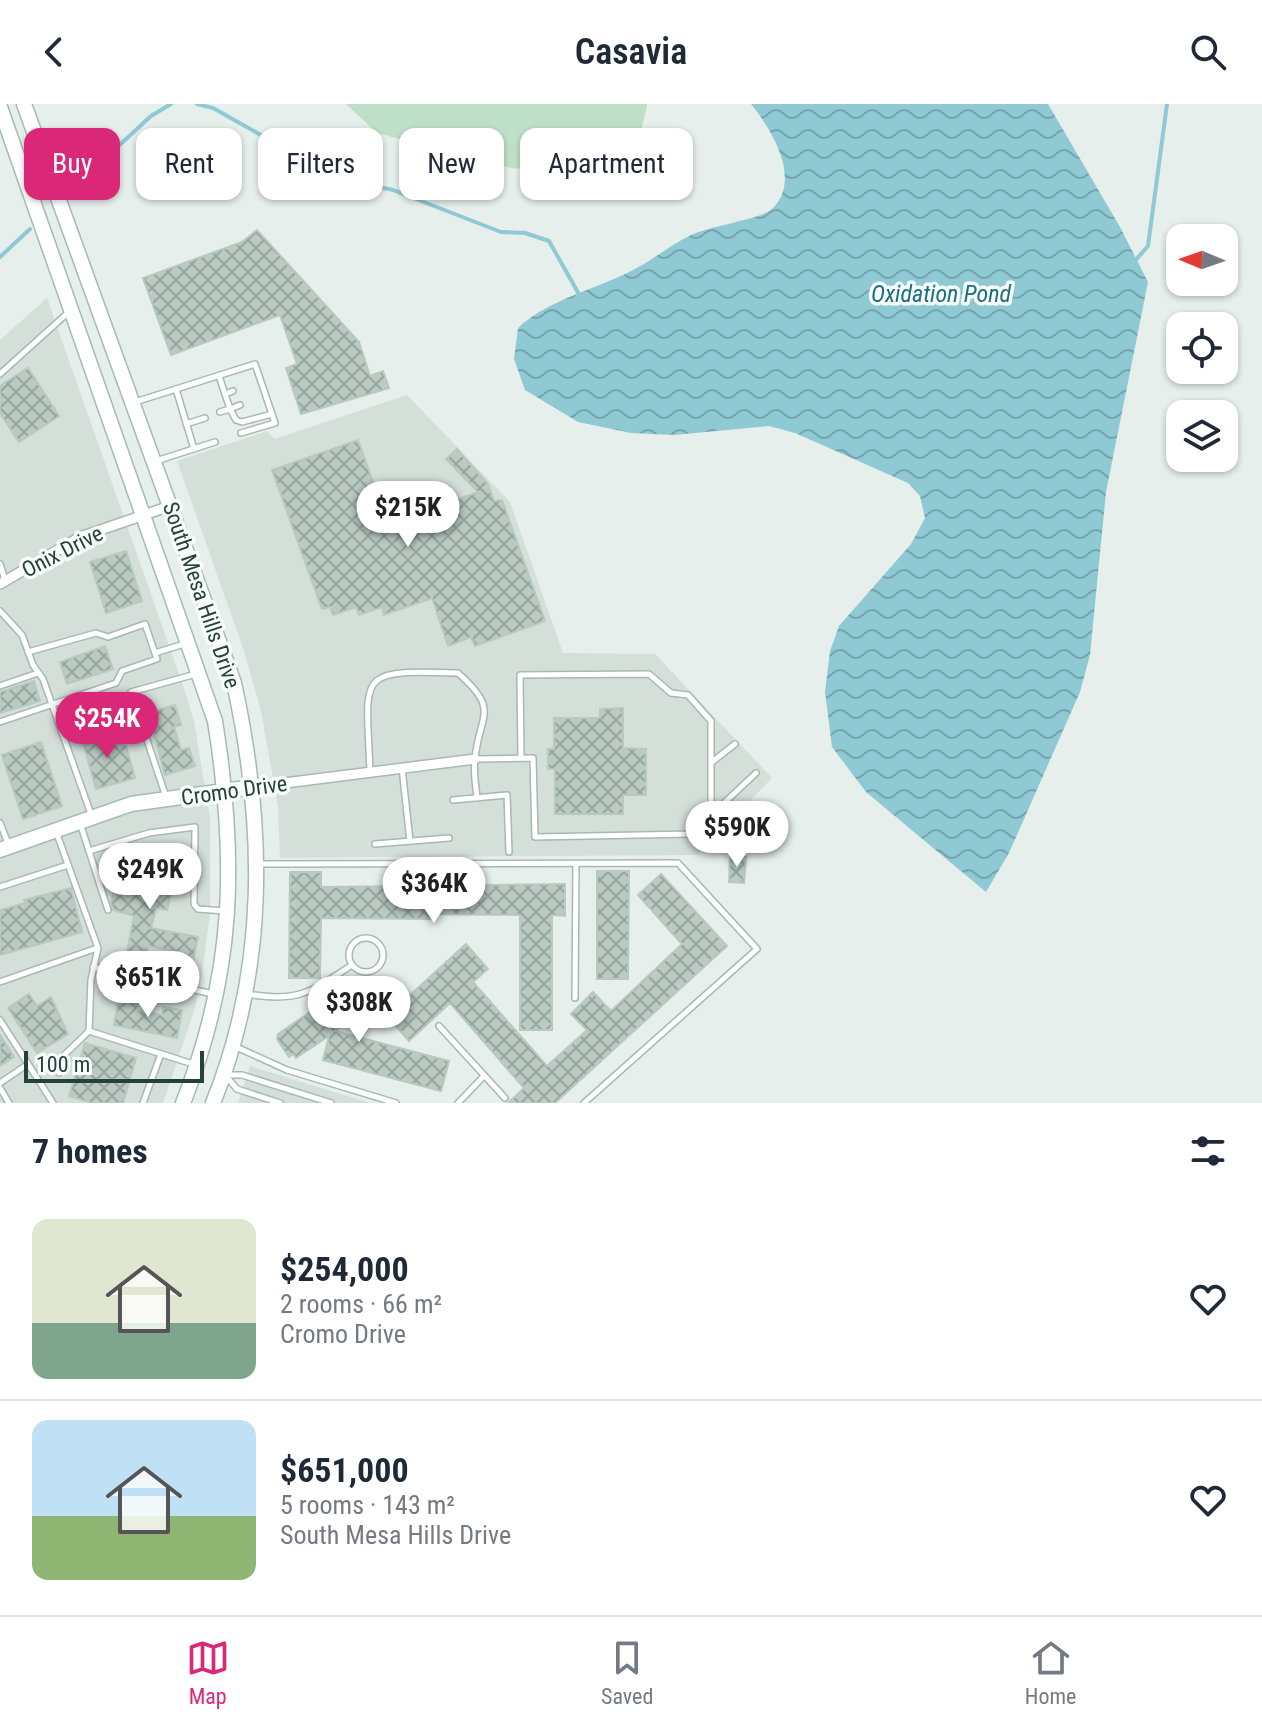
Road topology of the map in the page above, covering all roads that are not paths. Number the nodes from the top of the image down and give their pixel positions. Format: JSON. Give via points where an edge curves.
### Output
{"nodes":[{"id":1,"x":24,"y":104,"type":"edge"},
{"id":2,"x":0,"y":107,"type":"edge"},
{"id":3,"x":3,"y":123,"type":"edge"},
{"id":4,"x":71,"y":309,"type":"junction"},
{"id":5,"x":0,"y":374,"type":"edge"},
{"id":6,"x":219,"y":376,"type":"junction"},
{"id":7,"x":176,"y":389,"type":"junction"},
{"id":8,"x":233,"y":391,"type":"dead end"},
{"id":9,"x":225,"y":394,"type":"junction"},
{"id":10,"x":134,"y":403,"type":"junction"},
{"id":11,"x":240,"y":405,"type":"dead end"},
{"id":12,"x":230,"y":409,"type":"junction"},
{"id":13,"x":220,"y":412,"type":"dead end"},
{"id":14,"x":272,"y":414,"type":"junction"},
{"id":15,"x":205,"y":418,"type":"dead end"},
{"id":16,"x":186,"y":424,"type":"junction"},
{"id":17,"x":241,"y":433,"type":"dead end"},
{"id":18,"x":215,"y":442,"type":"dead end"},
{"id":19,"x":194,"y":449,"type":"junction"},
{"id":20,"x":155,"y":462,"type":"junction"},
{"id":21,"x":170,"y":506,"type":"junction"},
{"id":22,"x":144,"y":514,"type":"junction"},
{"id":23,"x":0,"y":564,"type":"edge"},
{"id":24,"x":3,"y":582,"type":"edge"},
{"id":25,"x":0,"y":611,"type":"edge"},
{"id":26,"x":188,"y":643,"type":"junction"},
{"id":27,"x":28,"y":652,"type":"junction"},
{"id":28,"x":155,"y":653,"type":"junction"},
{"id":29,"x":38,"y":673,"type":"junction"},
{"id":30,"x":201,"y":673,"type":"junction"},
{"id":31,"x":0,"y":686,"type":"edge"},
{"id":32,"x":52,"y":704,"type":"junction"},
{"id":33,"x":138,"y":711,"type":"junction"},
{"id":34,"x":0,"y":722,"type":"edge"},
{"id":35,"x":62,"y":733,"type":"junction"},
{"id":36,"x":735,"y":744,"type":"dead end"},
{"id":37,"x":521,"y":758,"type":"junction"},
{"id":38,"x":475,"y":759,"type":"junction"},
{"id":39,"x":711,"y":763,"type":"junction"},
{"id":40,"x":402,"y":768,"type":"junction"},
{"id":41,"x":370,"y":772,"type":"junction"},
{"id":42,"x":756,"y":773,"type":"dead end"},
{"id":43,"x":253,"y":787,"type":"junction"},
{"id":44,"x":226,"y":790,"type":"junction"},
{"id":45,"x":477,"y":798,"type":"junction"},
{"id":46,"x":167,"y":799,"type":"junction"},
{"id":47,"x":453,"y":800,"type":"dead end"},
{"id":48,"x":711,"y":815,"type":"junction"},
{"id":49,"x":86,"y":820,"type":"junction"},
{"id":50,"x":0,"y":825,"type":"edge"},
{"id":51,"x":56,"y":831,"type":"junction"},
{"id":52,"x":449,"y":838,"type":"dead end"},
{"id":53,"x":410,"y":841,"type":"junction"},
{"id":54,"x":375,"y":844,"type":"dead end"},
{"id":55,"x":4,"y":849,"type":"edge"},
{"id":56,"x":89,"y":851,"type":"junction"},
{"id":57,"x":509,"y":852,"type":"dead end"},
{"id":58,"x":256,"y":864,"type":"junction"},
{"id":59,"x":576,"y":864,"type":"junction"},
{"id":60,"x":68,"y":865,"type":"junction"},
{"id":61,"x":0,"y":887,"type":"edge"},
{"id":62,"x":108,"y":910,"type":"dead end"},
{"id":63,"x":229,"y":911,"type":"junction"},
{"id":64,"x":98,"y":948,"type":"junction"},
{"id":65,"x":352,"y":965,"type":"junction"},
{"id":66,"x":93,"y":967,"type":"junction"},
{"id":67,"x":0,"y":982,"type":"edge"},
{"id":68,"x":247,"y":994,"type":"junction"},
{"id":69,"x":218,"y":995,"type":"junction"},
{"id":70,"x":575,"y":998,"type":"dead end"},
{"id":71,"x":0,"y":1020,"type":"edge"},
{"id":72,"x":439,"y":1026,"type":"dead end"},
{"id":73,"x":89,"y":1031,"type":"junction"},
{"id":74,"x":233,"y":1045,"type":"junction"},
{"id":75,"x":161,"y":1054,"type":"junction"},
{"id":76,"x":28,"y":1064,"type":"junction"},
{"id":77,"x":198,"y":1066,"type":"junction"},
{"id":78,"x":59,"y":1073,"type":"dead end"},
{"id":79,"x":224,"y":1075,"type":"junction"},
{"id":80,"x":484,"y":1076,"type":"junction"},
{"id":81,"x":0,"y":1085,"type":"edge"},
{"id":82,"x":505,"y":1098,"type":"dead end"},
{"id":83,"x":9,"y":1103,"type":"edge"},
{"id":84,"x":53,"y":1103,"type":"edge"},
{"id":85,"x":143,"y":1103,"type":"edge"},
{"id":86,"x":183,"y":1103,"type":"edge"},
{"id":87,"x":213,"y":1103,"type":"edge"},
{"id":88,"x":280,"y":1103,"type":"edge"},
{"id":89,"x":331,"y":1103,"type":"edge"},
{"id":90,"x":396,"y":1103,"type":"edge"},
{"id":91,"x":458,"y":1103,"type":"edge"},
{"id":92,"x":584,"y":1103,"type":"edge"}],
"edges":[{"from":1,"to":10,"type":"street","name":"South Mesa Hills Drive"},
{"from":2,"to":3,"type":"street","name":"South Mesa Hills Drive"},
{"from":3,"to":4,"type":"street","name":"South Mesa Hills Drive"},
{"from":4,"to":5,"type":"lane"},
{"from":4,"to":22,"type":"street","name":"South Mesa Hills Drive"},
{"from":6,"to":7,"type":"lane"},
{"from":6,"to":9,"type":"lane"},
{"from":6,"to":14,"type":"lane","via":[[255,364]]},
{"from":7,"to":10,"type":"lane"},
{"from":7,"to":16,"type":"lane"},
{"from":8,"to":9,"type":"lane"},
{"from":9,"to":12,"type":"lane"},
{"from":10,"to":20,"type":"street","name":"South Mesa Hills Drive"},
{"from":11,"to":12,"type":"lane"},
{"from":12,"to":13,"type":"lane"},
{"from":12,"to":14,"type":"lane","via":[[242,422]]},
{"from":14,"to":17,"type":"lane","via":[[275,423]]},
{"from":15,"to":16,"type":"lane"},
{"from":16,"to":19,"type":"lane"},
{"from":18,"to":19,"type":"lane"},
{"from":19,"to":20,"type":"lane"},
{"from":20,"to":21,"type":"street","name":"South Mesa Hills Drive"},
{"from":21,"to":22,"type":"street","name":"Onix Drive"},
{"from":21,"to":43,"type":"street","name":"South Mesa Hills Drive","via":[[234,683]]},
{"from":22,"to":24,"type":"street","name":"Onix Drive","via":[[80,537]]},
{"from":22,"to":26,"type":"street","name":"South Mesa Hills Drive"},
{"from":23,"to":24,"type":"lane"},
{"from":25,"to":27,"type":"lane","via":[[22,635]]},
{"from":26,"to":28,"type":"lane"},
{"from":26,"to":30,"type":"street","name":"South Mesa Hills Drive"},
{"from":27,"to":28,"type":"lane","via":[[96,633],[108,637],[145,624]]},
{"from":27,"to":29,"type":"lane"},
{"from":28,"to":32,"type":"lane","via":[[157,659],[122,671],[116,683]]},
{"from":29,"to":31,"type":"lane"},
{"from":29,"to":32,"type":"lane"},
{"from":30,"to":33,"type":"lane","via":[[131,692]]},
{"from":30,"to":44,"type":"street","name":"South Mesa Hills Drive"},
{"from":32,"to":34,"type":"lane"},
{"from":32,"to":35,"type":"lane"},
{"from":33,"to":35,"type":"lane"},
{"from":33,"to":46,"type":"lane"},
{"from":35,"to":49,"type":"lane"},
{"from":36,"to":39,"type":"lane"},
{"from":37,"to":38,"type":"lane"},
{"from":37,"to":39,"type":"lane","via":[[520,675],[649,674],[671,693],[688,695],[711,721]]},
{"from":37,"to":48,"type":"lane","via":[[533,758],[535,837],[691,834]]},
{"from":38,"to":40,"type":"street","name":"Cromo Drive"},
{"from":38,"to":41,"type":"lane","via":[[485,725],[478,690],[458,673],[392,671],[371,686],[367,700]]},
{"from":38,"to":45,"type":"lane"},
{"from":39,"to":48,"type":"lane"},
{"from":40,"to":41,"type":"street","name":"Cromo Drive"},
{"from":40,"to":53,"type":"lane"},
{"from":41,"to":43,"type":"street","name":"Cromo Drive"},
{"from":42,"to":48,"type":"lane"},
{"from":43,"to":44,"type":"street","name":"Cromo Drive"},
{"from":43,"to":58,"type":"street","name":"South Mesa Hills Drive"},
{"from":44,"to":46,"type":"street","name":"Cromo Drive"},
{"from":44,"to":63,"type":"street","name":"South Mesa Hills Drive"},
{"from":45,"to":47,"type":"lane"},
{"from":45,"to":57,"type":"lane","via":[[507,795]]},
{"from":46,"to":49,"type":"street","name":"Cromo Drive","via":[[131,804]]},
{"from":49,"to":51,"type":"street","name":"Cromo Drive"},
{"from":49,"to":56,"type":"lane"},
{"from":50,"to":55,"type":"lane"},
{"from":51,"to":55,"type":"street","name":"Cromo Drive"},
{"from":51,"to":60,"type":"lane"},
{"from":52,"to":53,"type":"lane"},
{"from":53,"to":54,"type":"lane"},
{"from":56,"to":62,"type":"lane"},
{"from":56,"to":63,"type":"lane","via":[[149,833],[195,827],[194,904],[198,909]]},
{"from":58,"to":59,"type":"lane"},
{"from":58,"to":68,"type":"street","name":"South Mesa Hills Drive","via":[[257,909]]},
{"from":59,"to":70,"type":"lane"},
{"from":59,"to":92,"type":"lane","via":[[678,863],[757,949]]},
{"from":60,"to":61,"type":"lane"},
{"from":60,"to":64,"type":"lane"},
{"from":63,"to":69,"type":"street","name":"South Mesa Hills Drive"},
{"from":64,"to":66,"type":"lane"},
{"from":64,"to":67,"type":"lane"},
{"from":65,"to":65,"type":"lane","via":[[361,971],[376,968],[382,960],[379,944],[369,938],[358,940],[350,948]]},
{"from":65,"to":68,"type":"lane","via":[[297,997]]},
{"from":66,"to":69,"type":"lane"},
{"from":66,"to":73,"type":"lane"},
{"from":68,"to":74,"type":"street","name":"South Mesa Hills Drive"},
{"from":69,"to":77,"type":"street","name":"South Mesa Hills Drive"},
{"from":71,"to":76,"type":"lane"},
{"from":72,"to":80,"type":"lane"},
{"from":73,"to":75,"type":"lane"},
{"from":73,"to":78,"type":"lane","via":[[54,1065]]},
{"from":74,"to":79,"type":"street","name":"South Mesa Hills Drive"},
{"from":74,"to":90,"type":"lane","via":[[287,1070]]},
{"from":75,"to":77,"type":"lane"},
{"from":75,"to":85,"type":"lane"},
{"from":76,"to":81,"type":"lane"},
{"from":76,"to":84,"type":"lane"},
{"from":77,"to":79,"type":"street"},
{"from":77,"to":86,"type":"street","name":"South Mesa Hills Drive"},
{"from":79,"to":87,"type":"street","name":"South Mesa Hills Drive"},
{"from":79,"to":88,"type":"lane","via":[[237,1089]]},
{"from":79,"to":89,"type":"lane","via":[[242,1075]]},
{"from":80,"to":82,"type":"lane"},
{"from":80,"to":91,"type":"lane"},
{"from":81,"to":83,"type":"lane"}]}
